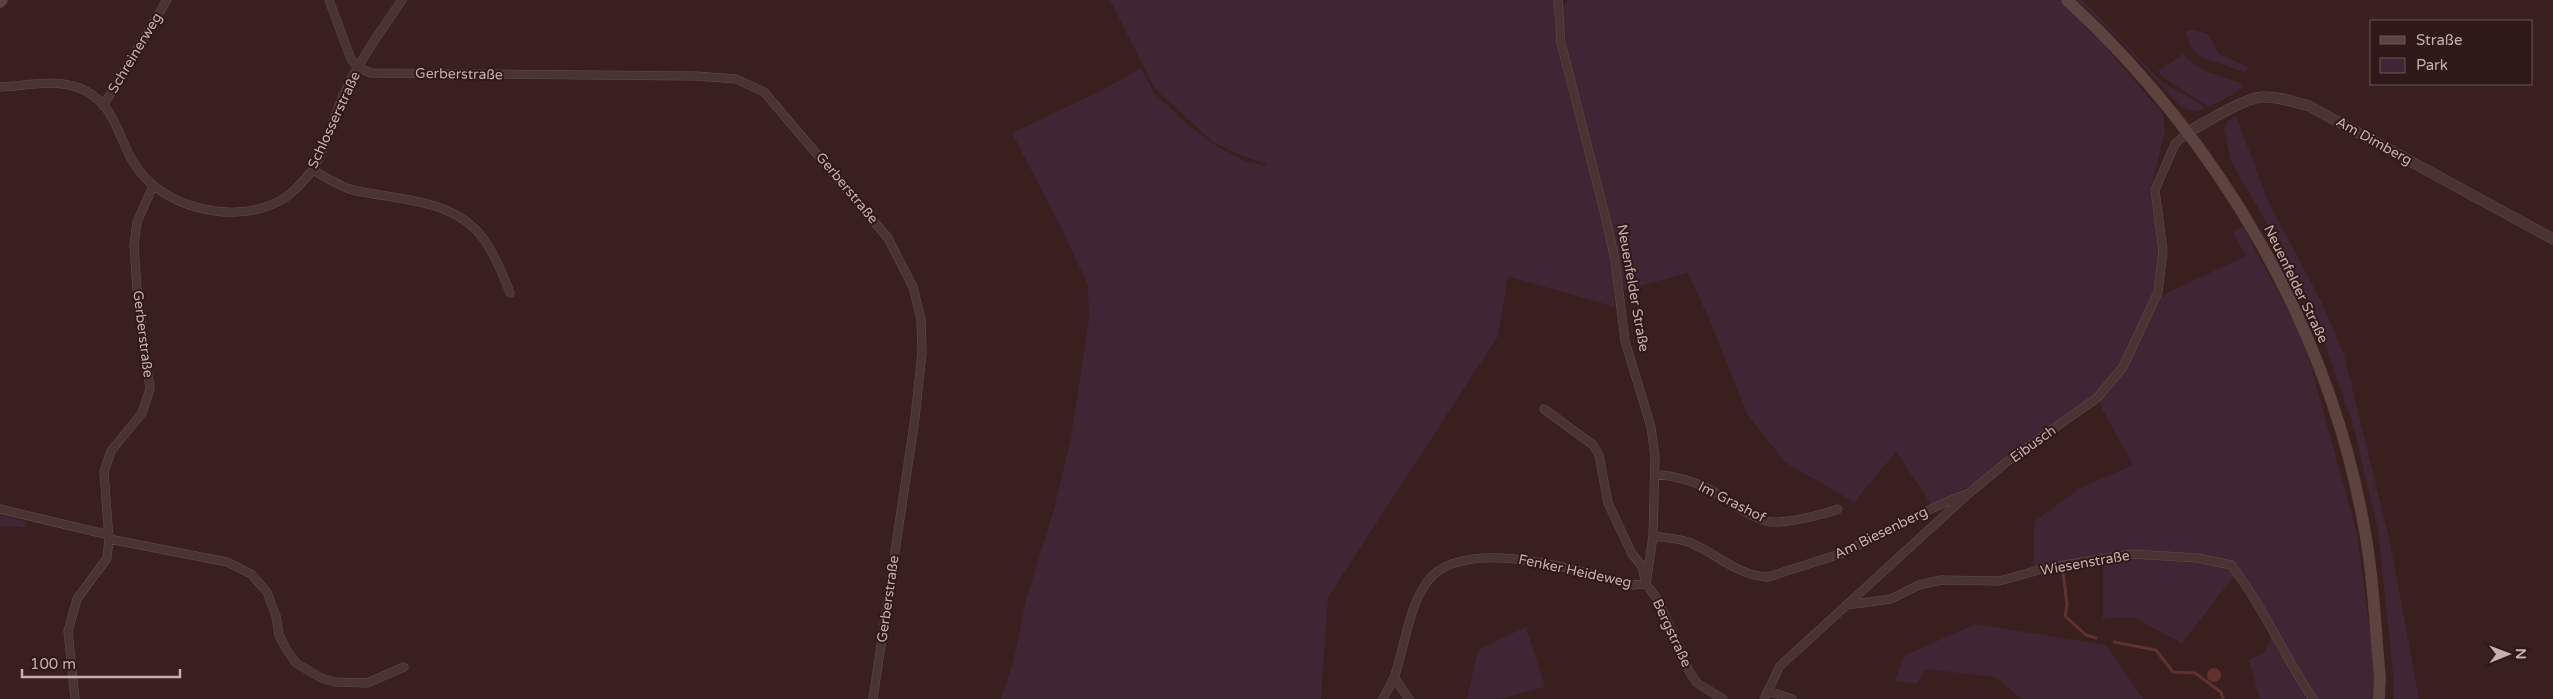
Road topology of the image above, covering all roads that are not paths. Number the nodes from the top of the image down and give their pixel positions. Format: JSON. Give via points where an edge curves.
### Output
{"nodes":[{"id":1,"x":167,"y":0,"type":"edge"},
{"id":2,"x":329,"y":0,"type":"edge"},
{"id":3,"x":402,"y":0,"type":"edge"},
{"id":4,"x":1558,"y":0,"type":"edge"},
{"id":5,"x":2067,"y":0,"type":"edge"},
{"id":6,"x":358,"y":68,"type":"junction"},
{"id":7,"x":0,"y":87,"type":"edge"},
{"id":8,"x":103,"y":106,"type":"junction"},
{"id":9,"x":2188,"y":132,"type":"junction"},
{"id":10,"x":313,"y":170,"type":"junction"},
{"id":11,"x":153,"y":186,"type":"junction"},
{"id":12,"x":2553,"y":239,"type":"edge"},
{"id":13,"x":510,"y":293,"type":"dead end"},
{"id":14,"x":1544,"y":409,"type":"dead end"},
{"id":15,"x":1655,"y":474,"type":"junction"},
{"id":16,"x":1968,"y":494,"type":"junction"},
{"id":17,"x":0,"y":509,"type":"edge"},
{"id":18,"x":1838,"y":509,"type":"dead end"},
{"id":19,"x":1653,"y":536,"type":"junction"},
{"id":20,"x":109,"y":537,"type":"junction"},
{"id":21,"x":1646,"y":584,"type":"junction"},
{"id":22,"x":1847,"y":605,"type":"junction"},
{"id":23,"x":404,"y":667,"type":"dead end"},
{"id":24,"x":1394,"y":677,"type":"junction"},
{"id":25,"x":1768,"y":691,"type":"junction"},
{"id":26,"x":75,"y":699,"type":"edge"},
{"id":27,"x":872,"y":699,"type":"edge"},
{"id":28,"x":1383,"y":699,"type":"edge"},
{"id":29,"x":1409,"y":699,"type":"edge"},
{"id":30,"x":1723,"y":699,"type":"edge"},
{"id":31,"x":1764,"y":699,"type":"edge"},
{"id":32,"x":1792,"y":699,"type":"edge"},
{"id":33,"x":2314,"y":699,"type":"edge"},
{"id":34,"x":2379,"y":699,"type":"edge"}],
"edges":[{"from":1,"to":8,"type":"street","name":"Schreinerweg"},
{"from":2,"to":6,"type":"street","via":[[351,59]]},
{"from":3,"to":6,"type":"street","name":"Schlosserstraße"},
{"from":4,"to":15,"type":"street","name":"Neuenfelder Straße","via":[[1561,43],[1613,252],[1625,341],[1651,427]]},
{"from":5,"to":9,"type":"main road","name":"Neuenfelder Straße","via":[[2125,58]]},
{"from":6,"to":10,"type":"street","name":"Schlosserstraße"},
{"from":6,"to":27,"type":"street","name":"Gerberstraße","via":[[371,73],[736,79],[764,92],[864,208],[888,238],[913,287],[921,319],[922,347],[915,418]]},
{"from":7,"to":8,"type":"street","name":"Schlosserstraße","via":[[28,83],[64,85],[85,91]]},
{"from":8,"to":11,"type":"street","name":"Schlosserstraße","via":[[116,122],[134,165]]},
{"from":9,"to":12,"type":"street","name":"Am Dimberg","via":[[2228,110],[2261,97],[2309,106]]},
{"from":9,"to":16,"type":"street","name":"Eibusch","via":[[2175,144],[2155,190],[2163,252],[2158,292],[2122,367],[2097,398],[2009,460]]},
{"from":9,"to":34,"type":"main road","name":"Neuenfelder Straße","via":[[2245,218],[2284,288],[2308,337],[2343,434],[2366,532],[2380,677]]},
{"from":10,"to":11,"type":"street","name":"Schlosserstraße","via":[[294,191],[273,204],[243,212],[202,209],[165,196]]},
{"from":10,"to":13,"type":"street","via":[[356,191],[411,198],[464,221],[482,238],[500,266]]},
{"from":11,"to":20,"type":"street","name":"Gerberstraße","via":[[137,222],[134,245],[150,390],[142,413],[111,451],[104,472]]},
{"from":14,"to":21,"type":"street","name":"Bergstraße","via":[[1593,445],[1599,455],[1608,503],[1632,554],[1642,566]]},
{"from":15,"to":18,"type":"street","name":"Im Grashof","via":[[1706,487],[1771,522]]},
{"from":15,"to":19,"type":"street","name":"Neuenfelder Straße"},
{"from":16,"to":19,"type":"street","name":"Am Biesenberg","via":[[1960,495],[1843,554],[1768,577],[1736,568],[1692,544]]},
{"from":16,"to":22,"type":"street","name":"Eibusch"},
{"from":17,"to":20,"type":"street"},
{"from":19,"to":21,"type":"street","name":"Neuenfelder Straße"},
{"from":20,"to":23,"type":"street","via":[[228,562],[251,574],[267,592],[286,649],[296,663],[321,678],[368,683]]},
{"from":20,"to":26,"type":"street","name":"Gerberstraße","via":[[107,558],[77,599],[68,631]]},
{"from":21,"to":24,"type":"street","name":"Fenker Heideweg","via":[[1633,585],[1551,564],[1498,557],[1470,560],[1443,568],[1427,582],[1413,609]]},
{"from":21,"to":30,"type":"street","name":"Bergstraße","via":[[1658,600],[1697,683]]},
{"from":22,"to":25,"type":"street","name":"Eibusch","via":[[1780,666]]},
{"from":22,"to":33,"type":"street","name":"Wiesenstraße","via":[[1891,599],[1919,585],[1941,580],[1999,581],[2101,558],[2132,554],[2198,558],[2231,565],[2247,586],[2288,662]]},
{"from":24,"to":28,"type":"street","name":"Fenker Heideweg"},
{"from":24,"to":29,"type":"street"},
{"from":25,"to":31,"type":"street","name":"Eibusch"},
{"from":25,"to":32,"type":"street"}]}
